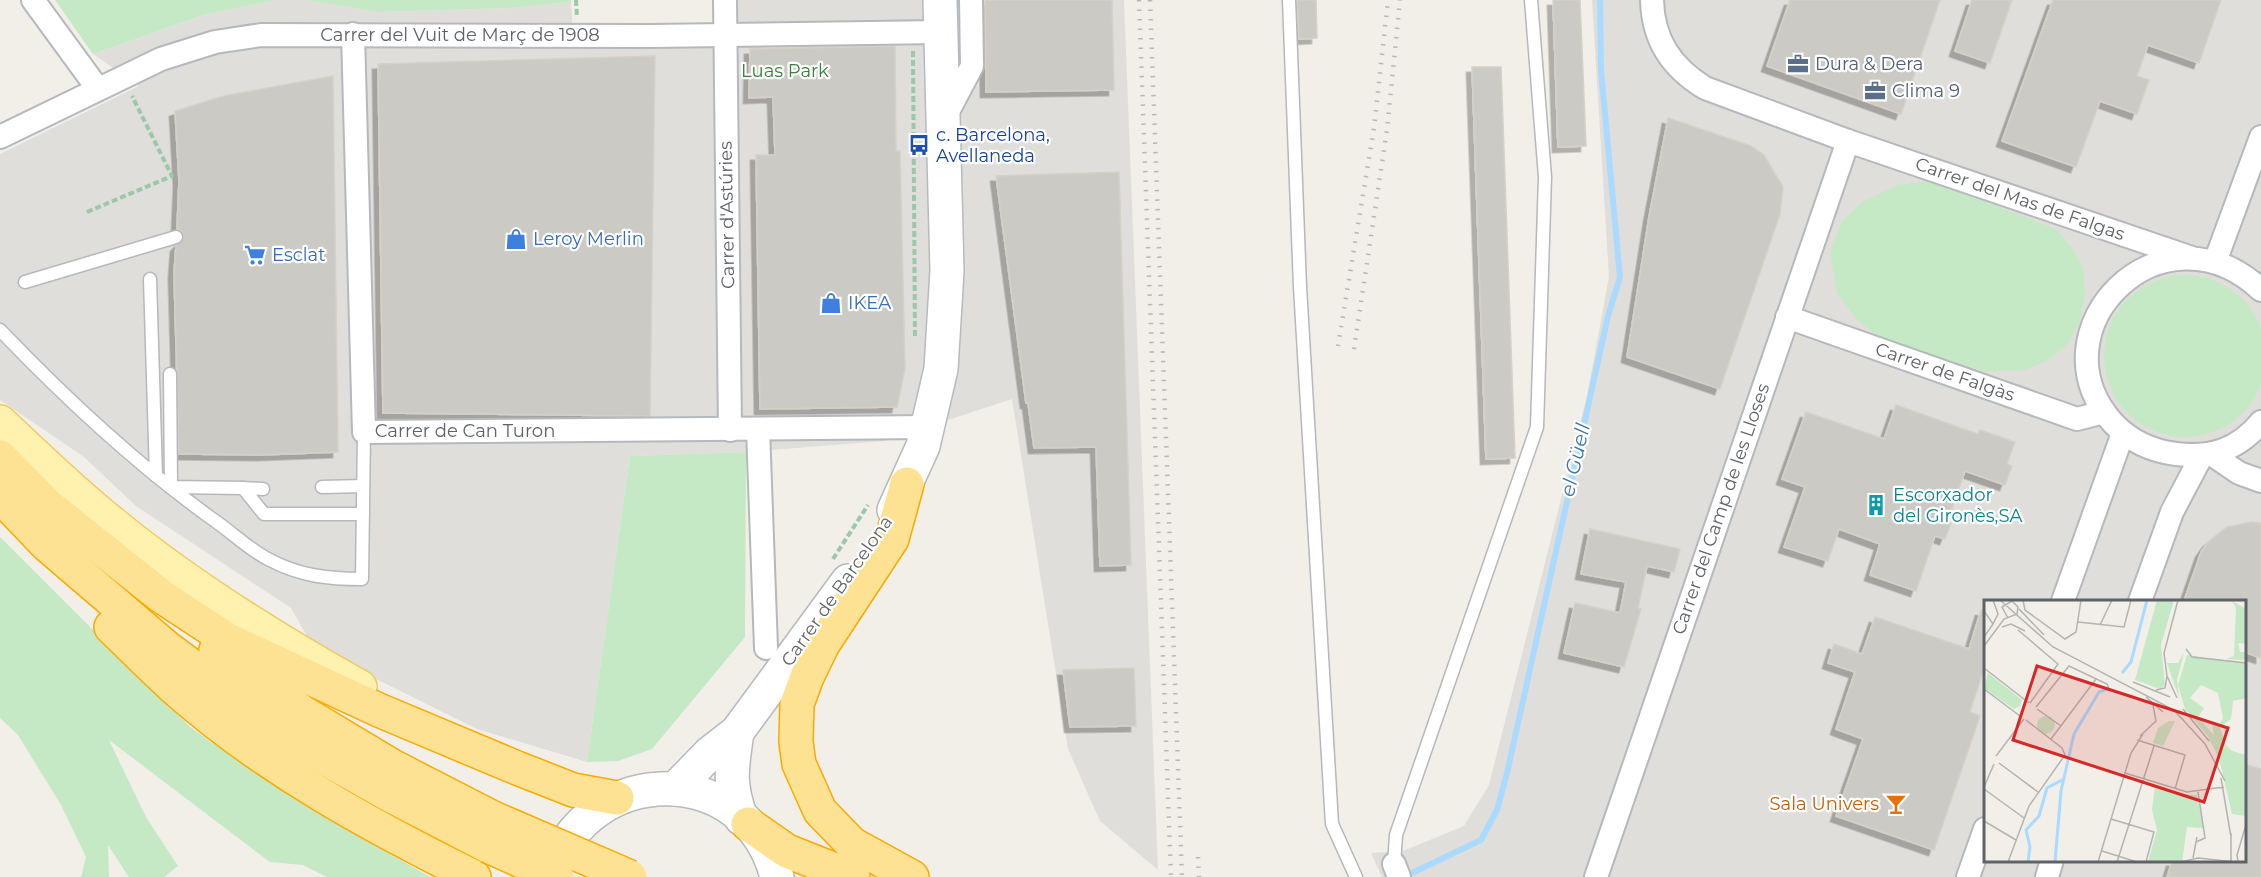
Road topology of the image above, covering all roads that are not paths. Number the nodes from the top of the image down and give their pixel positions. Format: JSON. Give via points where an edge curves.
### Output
{"nodes":[{"id":1,"x":33,"y":0,"type":"edge"},
{"id":2,"x":725,"y":0,"type":"edge"},
{"id":3,"x":971,"y":0,"type":"edge"},
{"id":4,"x":1289,"y":0,"type":"edge"},
{"id":5,"x":1531,"y":0,"type":"edge"},
{"id":6,"x":1653,"y":11,"type":"edge"},
{"id":7,"x":940,"y":16,"type":"edge"},
{"id":8,"x":353,"y":34,"type":"junction"},
{"id":9,"x":727,"y":34,"type":"junction"},
{"id":10,"x":98,"y":88,"type":"junction"},
{"id":11,"x":943,"y":121,"type":"junction"},
{"id":12,"x":0,"y":136,"type":"edge"},
{"id":13,"x":2261,"y":137,"type":"edge"},
{"id":14,"x":1848,"y":141,"type":"junction"},
{"id":15,"x":176,"y":237,"type":"dead end"},
{"id":16,"x":2192,"y":258,"type":"junction"},
{"id":17,"x":2215,"y":262,"type":"junction"},
{"id":18,"x":2252,"y":277,"type":"edge"},
{"id":19,"x":150,"y":279,"type":"dead end"},
{"id":20,"x":25,"y":282,"type":"dead end"},
{"id":21,"x":2261,"y":290,"type":"edge"},
{"id":22,"x":1787,"y":317,"type":"junction"},
{"id":23,"x":0,"y":330,"type":"edge"},
{"id":24,"x":170,"y":374,"type":"dead end"},
{"id":25,"x":2104,"y":412,"type":"junction"},
{"id":26,"x":0,"y":422,"type":"edge"},
{"id":27,"x":2261,"y":422,"type":"edge"},
{"id":28,"x":929,"y":427,"type":"junction"},
{"id":29,"x":758,"y":429,"type":"junction"},
{"id":30,"x":730,"y":430,"type":"junction"},
{"id":31,"x":364,"y":432,"type":"junction"},
{"id":32,"x":2123,"y":434,"type":"junction"},
{"id":33,"x":2206,"y":456,"type":"junction"},
{"id":34,"x":0,"y":458,"type":"edge"},
{"id":35,"x":156,"y":476,"type":"junction"},
{"id":36,"x":2261,"y":482,"type":"edge"},
{"id":37,"x":907,"y":484,"type":"junction"},
{"id":38,"x":363,"y":486,"type":"junction"},
{"id":39,"x":171,"y":487,"type":"junction"},
{"id":40,"x":322,"y":487,"type":"dead end"},
{"id":41,"x":243,"y":488,"type":"junction"},
{"id":42,"x":263,"y":489,"type":"dead end"},
{"id":43,"x":0,"y":496,"type":"edge"},
{"id":44,"x":52,"y":509,"type":"junction"},
{"id":45,"x":0,"y":514,"type":"edge"},
{"id":46,"x":363,"y":514,"type":"junction"},
{"id":47,"x":2063,"y":600,"type":"edge"},
{"id":48,"x":2140,"y":600,"type":"edge"},
{"id":49,"x":766,"y":648,"type":"dead end"},
{"id":50,"x":402,"y":720,"type":"junction"},
{"id":51,"x":737,"y":732,"type":"junction"},
{"id":52,"x":675,"y":789,"type":"junction"},
{"id":53,"x":617,"y":798,"type":"junction"},
{"id":54,"x":745,"y":821,"type":"junction"},
{"id":55,"x":490,"y":832,"type":"junction"},
{"id":56,"x":1984,"y":832,"type":"edge"},
{"id":57,"x":2052,"y":862,"type":"edge"},
{"id":58,"x":1396,"y":871,"type":"edge"},
{"id":59,"x":474,"y":877,"type":"edge"},
{"id":60,"x":550,"y":877,"type":"edge"},
{"id":61,"x":557,"y":877,"type":"edge"},
{"id":62,"x":630,"y":877,"type":"edge"},
{"id":63,"x":777,"y":877,"type":"edge"},
{"id":64,"x":853,"y":877,"type":"edge"},
{"id":65,"x":912,"y":877,"type":"edge"},
{"id":66,"x":1356,"y":877,"type":"edge"},
{"id":67,"x":1596,"y":877,"type":"edge"},
{"id":68,"x":1968,"y":877,"type":"edge"},
{"id":69,"x":2047,"y":877,"type":"edge"}],
"edges":[{"from":1,"to":10,"type":"street"},
{"from":2,"to":9,"type":"street","name":"Carrer d'Astúries"},
{"from":3,"to":11,"type":"street","name":"Carrer de Barcelona","via":[[972,66]]},
{"from":4,"to":66,"type":"lane","via":[[1300,287],[1332,824]]},
{"from":5,"to":58,"type":"lane","via":[[1545,177],[1537,428],[1396,835]]},
{"from":6,"to":14,"type":"street","via":[[1662,46],[1686,76],[1705,88]]},
{"from":7,"to":9,"type":"street","name":"Carrer del Vuit de Març de 1908"},
{"from":7,"to":11,"type":"main road","name":"Carrer de Barcelona"},
{"from":8,"to":9,"type":"street","name":"Carrer del Vuit de Març de 1908"},
{"from":8,"to":10,"type":"street","name":"Carrer del Vuit de Març de 1908","via":[[261,35],[215,42],[161,59]]},
{"from":8,"to":31,"type":"street","name":"Carrer de Can Turon"},
{"from":9,"to":30,"type":"street","name":"Carrer d'Astúries"},
{"from":10,"to":12,"type":"street","name":"Carrer del Vuit de Març de 1908"},
{"from":11,"to":28,"type":"main road","name":"Carrer de Barcelona","via":[[946,271],[941,369]]},
{"from":13,"to":17,"type":"street"},
{"from":14,"to":16,"type":"street","name":"Carrer del Mas de Falgas"},
{"from":14,"to":22,"type":"street","name":"Carrer del Camp de les Lloses"},
{"from":15,"to":20,"type":"lane"},
{"from":16,"to":17,"type":"street"},
{"from":16,"to":25,"type":"street","via":[[2171,259],[2139,270],[2113,290],[2099,310],[2088,345],[2087,364],[2094,394]]},
{"from":17,"to":18,"type":"street"},
{"from":18,"to":21,"type":"street"},
{"from":19,"to":35,"type":"lane"},
{"from":22,"to":25,"type":"street","name":"Carrer de Falgàs","via":[[2077,419]]},
{"from":22,"to":67,"type":"street","name":"Carrer del Camp de les Lloses"},
{"from":23,"to":35,"type":"lane"},
{"from":24,"to":39,"type":"lane"},
{"from":25,"to":32,"type":"street"},
{"from":26,"to":50,"type":"main road","via":[[111,523],[155,557],[250,621],[363,688]]},
{"from":27,"to":33,"type":"street","via":[[2253,432],[2226,449]]},
{"from":28,"to":29,"type":"street","name":"Carrer de Can Turon"},
{"from":28,"to":37,"type":"main road","name":"Carrer de Barcelona"},
{"from":29,"to":30,"type":"street","name":"Carrer de Can Turon"},
{"from":29,"to":49,"type":"street"},
{"from":30,"to":31,"type":"street","name":"Carrer de Can Turon"},
{"from":31,"to":38,"type":"lane"},
{"from":32,"to":33,"type":"street","via":[[2156,452]]},
{"from":32,"to":47,"type":"street"},
{"from":33,"to":36,"type":"street"},
{"from":33,"to":48,"type":"street","via":[[2176,504]]},
{"from":34,"to":44,"type":"highway"},
{"from":35,"to":39,"type":"lane"},
{"from":37,"to":51,"type":"main road","name":"Carrer de Barcelona","via":[[854,573]]},
{"from":37,"to":65,"type":"highway","via":[[892,539],[807,677],[797,704],[796,742],[799,764],[820,811],[852,844]]},
{"from":38,"to":40,"type":"lane"},
{"from":38,"to":46,"type":"lane"},
{"from":39,"to":41,"type":"lane"},
{"from":39,"to":46,"type":"lane","via":[[270,560],[322,579],[362,579]]},
{"from":41,"to":42,"type":"lane"},
{"from":41,"to":46,"type":"lane","via":[[264,514]]},
{"from":43,"to":55,"type":"highway","via":[[47,545],[166,647],[287,737],[386,793]]},
{"from":44,"to":50,"type":"highway","via":[[161,596],[228,640]]},
{"from":44,"to":55,"type":"highway","via":[[75,534],[182,626],[302,712]]},
{"from":45,"to":59,"type":"highway","via":[[70,588],[180,693],[243,743],[325,797]]},
{"from":50,"to":53,"type":"highway","via":[[573,790]]},
{"from":51,"to":52,"type":"main road","name":"Carrer de Barcelona"},
{"from":51,"to":54,"type":"main road","name":"Carrer de Barcelona","via":[[732,792]]},
{"from":52,"to":53,"type":"main road","via":[[651,789]]},
{"from":52,"to":54,"type":"main road","via":[[716,801]]},
{"from":53,"to":60,"type":"main road","via":[[595,810],[572,832]]},
{"from":54,"to":63,"type":"main road","via":[[765,847]]},
{"from":54,"to":64,"type":"highway","via":[[787,851]]},
{"from":55,"to":61,"type":"highway","bridge":true},
{"from":55,"to":62,"type":"highway","bridge":true},
{"from":56,"to":68,"type":"street"},
{"from":57,"to":69,"type":"street"}]}
